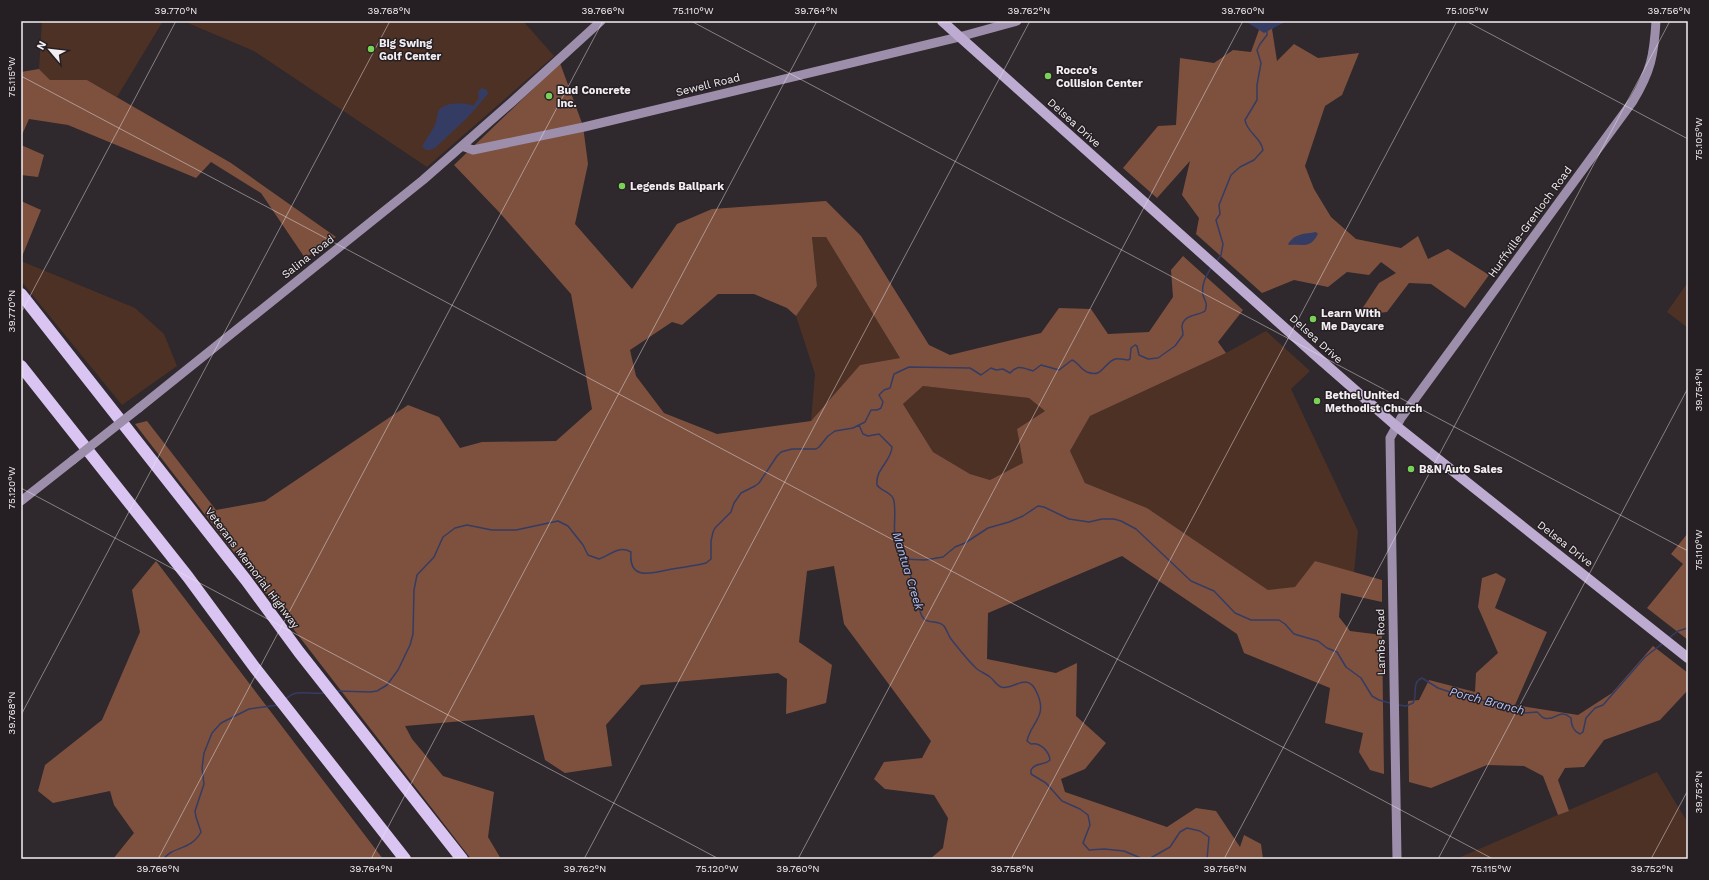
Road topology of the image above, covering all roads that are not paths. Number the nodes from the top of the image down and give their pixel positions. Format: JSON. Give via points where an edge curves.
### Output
{"nodes":[{"id":1,"x":601,"y":21,"type":"edge"},
{"id":2,"x":942,"y":21,"type":"edge"},
{"id":3,"x":1017,"y":21,"type":"edge"},
{"id":4,"x":1656,"y":21,"type":"edge"},
{"id":5,"x":959,"y":36,"type":"junction"},
{"id":6,"x":462,"y":146,"type":"junction"},
{"id":7,"x":21,"y":294,"type":"edge"},
{"id":8,"x":21,"y":366,"type":"edge"},
{"id":9,"x":1396,"y":425,"type":"junction"},
{"id":10,"x":21,"y":501,"type":"edge"},
{"id":11,"x":1688,"y":658,"type":"edge"},
{"id":12,"x":405,"y":859,"type":"edge"},
{"id":13,"x":462,"y":859,"type":"edge"},
{"id":14,"x":1397,"y":859,"type":"edge"}],
"edges":[{"from":1,"to":6,"type":"main road","name":"Salina Road"},
{"from":2,"to":5,"type":"main road","name":"Delsea Drive"},
{"from":3,"to":5,"type":"main road","name":"Sewell Road"},
{"from":4,"to":9,"type":"main road","name":"Hurffville-Grenloch Road","via":[[1652,63],[1633,101]]},
{"from":5,"to":6,"type":"main road","name":"Sewell Road","via":[[584,127],[473,150]]},
{"from":5,"to":9,"type":"main road","name":"Delsea Drive"},
{"from":6,"to":10,"type":"main road","name":"Salina Road","bridge":true,"via":[[396,202]]},
{"from":7,"to":13,"type":"highway","name":"Veterans Memorial Highway"},
{"from":8,"to":12,"type":"highway","via":[[188,577],[304,732]]},
{"from":9,"to":11,"type":"main road","name":"Delsea Drive"},
{"from":9,"to":14,"type":"main road","name":"Lambs Road","via":[[1390,438]]}]}
